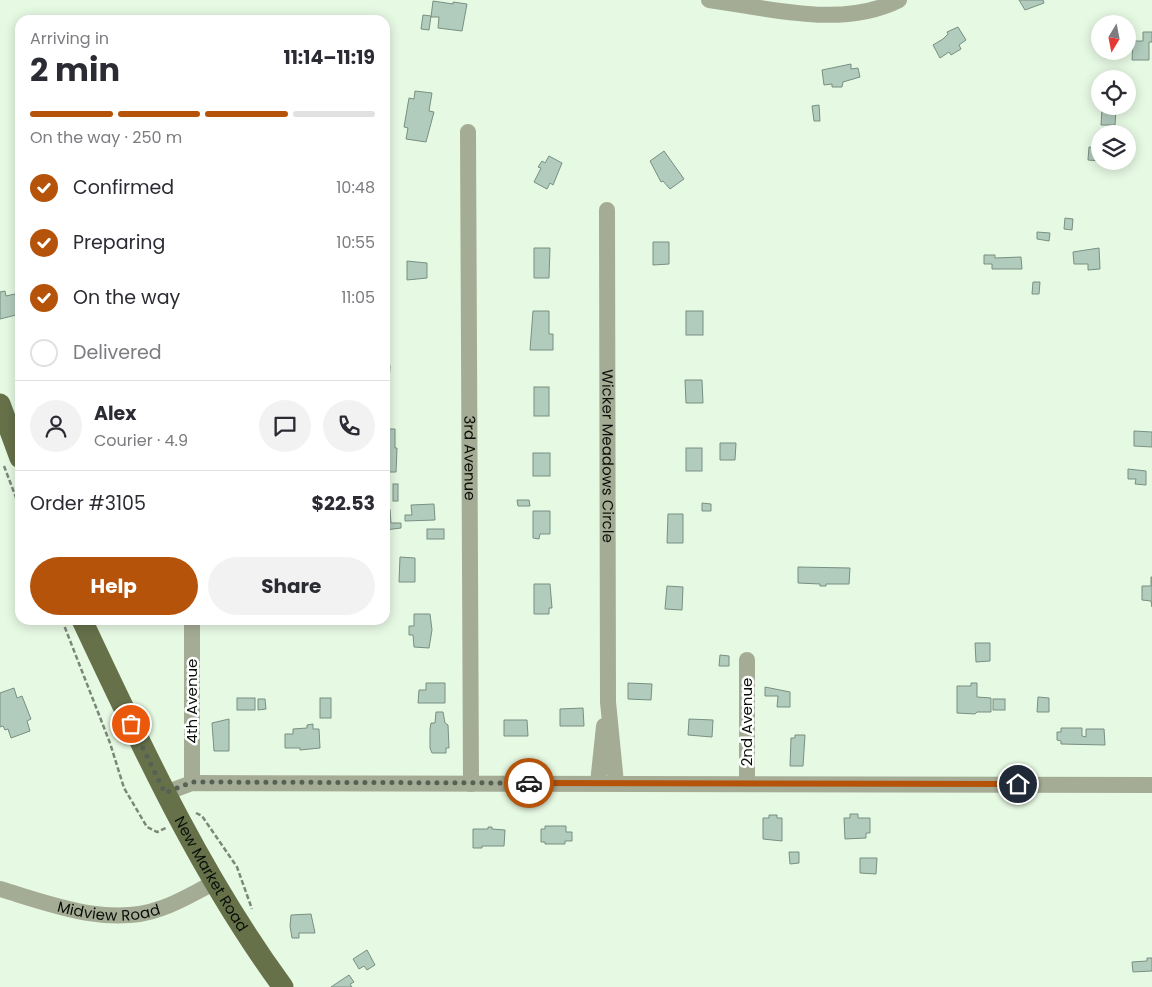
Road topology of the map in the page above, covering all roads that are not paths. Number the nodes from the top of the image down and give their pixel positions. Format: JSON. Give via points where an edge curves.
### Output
{"nodes":[{"id":1,"x":709,"y":0,"type":"edge"},
{"id":2,"x":900,"y":0,"type":"edge"},
{"id":3,"x":468,"y":132,"type":"dead end"},
{"id":4,"x":607,"y":210,"type":"dead end"},
{"id":5,"x":0,"y":404,"type":"edge"},
{"id":6,"x":12,"y":461,"type":"edge"},
{"id":7,"x":84,"y":625,"type":"edge"},
{"id":8,"x":192,"y":625,"type":"edge"},
{"id":9,"x":747,"y":660,"type":"dead end"},
{"id":10,"x":608,"y":702,"type":"junction"},
{"id":11,"x":192,"y":782,"type":"junction"},
{"id":12,"x":598,"y":783,"type":"junction"},
{"id":13,"x":616,"y":783,"type":"junction"},
{"id":14,"x":471,"y":784,"type":"junction"},
{"id":15,"x":747,"y":784,"type":"junction"},
{"id":16,"x":1152,"y":785,"type":"edge"},
{"id":17,"x":165,"y":793,"type":"junction"},
{"id":18,"x":214,"y":883,"type":"junction"},
{"id":19,"x":0,"y":889,"type":"edge"},
{"id":20,"x":283,"y":987,"type":"edge"}],
"edges":[{"from":1,"to":2,"type":"street","via":[[824,15],[871,10]]},
{"from":3,"to":14,"type":"street","name":"3rd Avenue"},
{"from":4,"to":10,"type":"street","name":"Wicker Meadows Circle"},
{"from":5,"to":6,"type":"main road"},
{"from":7,"to":17,"type":"main road","name":"New Market Road"},
{"from":8,"to":11,"type":"street","name":"4th Avenue"},
{"from":9,"to":15,"type":"street","name":"2nd Avenue"},
{"from":10,"to":12,"type":"street","name":"Wicker Meadows Circle"},
{"from":10,"to":13,"type":"street","name":"Wicker Meadows Circle"},
{"from":11,"to":14,"type":"street"},
{"from":11,"to":17,"type":"street"},
{"from":12,"to":13,"type":"street"},
{"from":12,"to":14,"type":"street"},
{"from":13,"to":15,"type":"street"},
{"from":15,"to":16,"type":"street"},
{"from":17,"to":18,"type":"main road","name":"New Market Road"},
{"from":18,"to":19,"type":"street","name":"Midview Road","via":[[162,908],[133,914],[69,910]]},
{"from":18,"to":20,"type":"main road","name":"New Market Road"}]}
